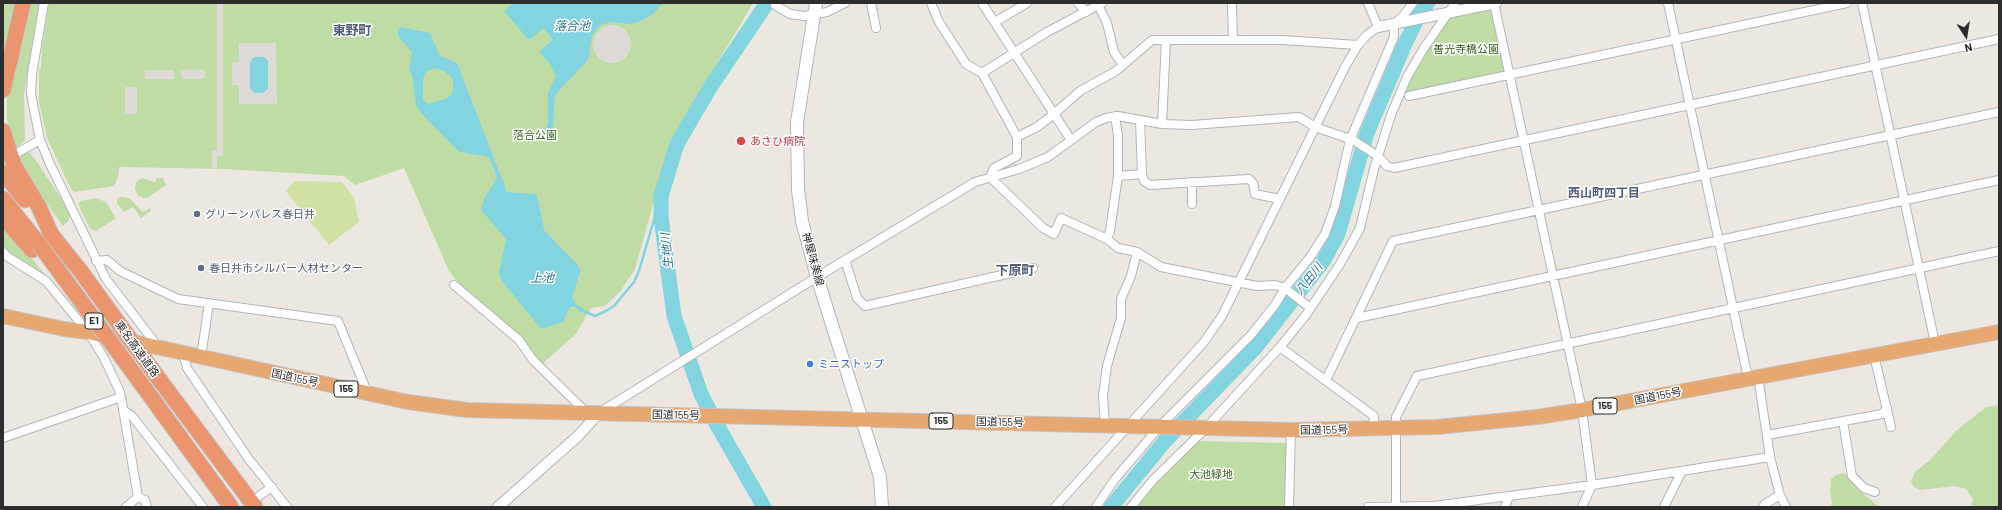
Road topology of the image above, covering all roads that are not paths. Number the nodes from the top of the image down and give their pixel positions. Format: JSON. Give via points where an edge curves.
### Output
{"nodes":[{"id":1,"x":23,"y":3,"type":"edge"},
{"id":2,"x":44,"y":3,"type":"edge"},
{"id":3,"x":845,"y":3,"type":"edge"},
{"id":4,"x":871,"y":3,"type":"edge"},
{"id":5,"x":931,"y":3,"type":"edge"},
{"id":6,"x":982,"y":3,"type":"edge"},
{"id":7,"x":1027,"y":3,"type":"edge"},
{"id":8,"x":1078,"y":3,"type":"edge"},
{"id":9,"x":1232,"y":3,"type":"edge"},
{"id":10,"x":1368,"y":3,"type":"edge"},
{"id":11,"x":1413,"y":3,"type":"edge"},
{"id":12,"x":1456,"y":3,"type":"edge"},
{"id":13,"x":1494,"y":3,"type":"edge"},
{"id":14,"x":1668,"y":3,"type":"edge"},
{"id":15,"x":1847,"y":3,"type":"edge"},
{"id":16,"x":1862,"y":3,"type":"edge"},
{"id":17,"x":1100,"y":4,"type":"edge"},
{"id":18,"x":776,"y":5,"type":"dead end"},
{"id":19,"x":815,"y":9,"type":"edge"},
{"id":20,"x":1086,"y":12,"type":"junction"},
{"id":21,"x":1447,"y":13,"type":"junction"},
{"id":22,"x":994,"y":22,"type":"junction"},
{"id":23,"x":1394,"y":24,"type":"junction"},
{"id":24,"x":1378,"y":27,"type":"junction"},
{"id":25,"x":876,"y":28,"type":"dead end"},
{"id":26,"x":1999,"y":39,"type":"edge"},
{"id":27,"x":1166,"y":40,"type":"junction"},
{"id":28,"x":1233,"y":40,"type":"junction"},
{"id":29,"x":1676,"y":40,"type":"junction"},
{"id":30,"x":1358,"y":45,"type":"junction"},
{"id":31,"x":1014,"y":52,"type":"junction"},
{"id":32,"x":1123,"y":65,"type":"junction"},
{"id":33,"x":1876,"y":65,"type":"junction"},
{"id":34,"x":982,"y":73,"type":"junction"},
{"id":35,"x":1508,"y":74,"type":"junction"},
{"id":36,"x":3,"y":90,"type":"edge"},
{"id":37,"x":1409,"y":96,"type":"dead end"},
{"id":38,"x":1690,"y":105,"type":"junction"},
{"id":39,"x":1999,"y":112,"type":"edge"},
{"id":40,"x":1054,"y":114,"type":"junction"},
{"id":41,"x":1115,"y":116,"type":"junction"},
{"id":42,"x":1140,"y":120,"type":"junction"},
{"id":43,"x":1162,"y":124,"type":"junction"},
{"id":44,"x":1315,"y":127,"type":"junction"},
{"id":45,"x":3,"y":131,"type":"edge"},
{"id":46,"x":1890,"y":135,"type":"junction"},
{"id":47,"x":1017,"y":137,"type":"junction"},
{"id":48,"x":40,"y":140,"type":"junction"},
{"id":49,"x":1071,"y":140,"type":"junction"},
{"id":50,"x":1351,"y":140,"type":"junction"},
{"id":51,"x":1523,"y":140,"type":"junction"},
{"id":52,"x":15,"y":154,"type":"dead end"},
{"id":53,"x":1377,"y":156,"type":"junction"},
{"id":54,"x":3,"y":172,"type":"edge"},
{"id":55,"x":1142,"y":174,"type":"junction"},
{"id":56,"x":1705,"y":175,"type":"junction"},
{"id":57,"x":1118,"y":176,"type":"junction"},
{"id":58,"x":990,"y":177,"type":"junction"},
{"id":59,"x":1999,"y":180,"type":"edge"},
{"id":60,"x":1192,"y":182,"type":"junction"},
{"id":61,"x":3,"y":199,"type":"edge"},
{"id":62,"x":1280,"y":199,"type":"junction"},
{"id":63,"x":1904,"y":200,"type":"junction"},
{"id":64,"x":1192,"y":204,"type":"dead end"},
{"id":65,"x":1538,"y":210,"type":"junction"},
{"id":66,"x":3,"y":217,"type":"edge"},
{"id":67,"x":51,"y":234,"type":"junction"},
{"id":68,"x":1107,"y":239,"type":"junction"},
{"id":69,"x":1719,"y":241,"type":"junction"},
{"id":70,"x":35,"y":247,"type":"junction"},
{"id":71,"x":1999,"y":251,"type":"edge"},
{"id":72,"x":3,"y":252,"type":"edge"},
{"id":73,"x":1137,"y":252,"type":"junction"},
{"id":74,"x":845,"y":260,"type":"junction"},
{"id":75,"x":96,"y":261,"type":"junction"},
{"id":76,"x":1033,"y":268,"type":"dead end"},
{"id":77,"x":1919,"y":269,"type":"junction"},
{"id":78,"x":1552,"y":276,"type":"junction"},
{"id":79,"x":817,"y":277,"type":"junction"},
{"id":80,"x":1239,"y":283,"type":"junction"},
{"id":81,"x":454,"y":285,"type":"dead end"},
{"id":82,"x":1286,"y":289,"type":"junction"},
{"id":83,"x":209,"y":303,"type":"junction"},
{"id":84,"x":1310,"y":308,"type":"junction"},
{"id":85,"x":1734,"y":309,"type":"junction"},
{"id":86,"x":3,"y":316,"type":"edge"},
{"id":87,"x":1357,"y":318,"type":"junction"},
{"id":88,"x":88,"y":332,"type":"junction"},
{"id":89,"x":1999,"y":332,"type":"edge"},
{"id":90,"x":1935,"y":343,"type":"junction"},
{"id":91,"x":1567,"y":344,"type":"junction"},
{"id":92,"x":1280,"y":347,"type":"junction"},
{"id":93,"x":159,"y":348,"type":"junction"},
{"id":94,"x":183,"y":353,"type":"junction"},
{"id":95,"x":1874,"y":355,"type":"junction"},
{"id":96,"x":201,"y":357,"type":"junction"},
{"id":97,"x":1753,"y":377,"type":"junction"},
{"id":98,"x":1326,"y":380,"type":"junction"},
{"id":99,"x":368,"y":394,"type":"junction"},
{"id":100,"x":121,"y":397,"type":"junction"},
{"id":101,"x":1887,"y":408,"type":"junction"},
{"id":102,"x":123,"y":410,"type":"junction"},
{"id":103,"x":1582,"y":410,"type":"junction"},
{"id":104,"x":593,"y":414,"type":"junction"},
{"id":105,"x":863,"y":420,"type":"junction"},
{"id":106,"x":1843,"y":421,"type":"junction"},
{"id":107,"x":1105,"y":425,"type":"junction"},
{"id":108,"x":1130,"y":425,"type":"junction"},
{"id":109,"x":1160,"y":426,"type":"junction"},
{"id":110,"x":1891,"y":427,"type":"dead end"},
{"id":111,"x":1206,"y":428,"type":"junction"},
{"id":112,"x":1373,"y":429,"type":"junction"},
{"id":113,"x":1395,"y":429,"type":"junction"},
{"id":114,"x":1291,"y":430,"type":"junction"},
{"id":115,"x":1767,"y":435,"type":"junction"},
{"id":116,"x":3,"y":438,"type":"edge"},
{"id":117,"x":1770,"y":456,"type":"junction"},
{"id":118,"x":1682,"y":471,"type":"junction"},
{"id":119,"x":1592,"y":485,"type":"junction"},
{"id":120,"x":272,"y":487,"type":"junction"},
{"id":121,"x":1874,"y":492,"type":"dead end"},
{"id":122,"x":1780,"y":495,"type":"junction"},
{"id":123,"x":1509,"y":496,"type":"junction"},
{"id":124,"x":138,"y":497,"type":"junction"},
{"id":125,"x":257,"y":502,"type":"edge"},
{"id":126,"x":1396,"y":506,"type":"edge"},
{"id":127,"x":1434,"y":506,"type":"edge"},
{"id":128,"x":126,"y":507,"type":"edge"},
{"id":129,"x":147,"y":507,"type":"edge"},
{"id":130,"x":202,"y":507,"type":"edge"},
{"id":131,"x":231,"y":507,"type":"edge"},
{"id":132,"x":287,"y":507,"type":"edge"},
{"id":133,"x":498,"y":507,"type":"edge"},
{"id":134,"x":882,"y":507,"type":"edge"},
{"id":135,"x":1054,"y":507,"type":"edge"},
{"id":136,"x":1096,"y":507,"type":"edge"},
{"id":137,"x":1131,"y":507,"type":"edge"},
{"id":138,"x":1289,"y":507,"type":"edge"},
{"id":139,"x":1368,"y":507,"type":"edge"},
{"id":140,"x":1505,"y":507,"type":"edge"},
{"id":141,"x":1582,"y":507,"type":"edge"},
{"id":142,"x":1664,"y":507,"type":"edge"},
{"id":143,"x":1763,"y":507,"type":"edge"},
{"id":144,"x":1786,"y":507,"type":"edge"}],
"edges":[{"from":1,"to":36,"type":"highway"},
{"from":2,"to":48,"type":"street","via":[[31,94]]},
{"from":3,"to":19,"type":"street","via":[[827,12]]},
{"from":4,"to":25,"type":"street"},
{"from":5,"to":34,"type":"street","via":[[966,64]]},
{"from":6,"to":22,"type":"street"},
{"from":7,"to":22,"type":"street"},
{"from":8,"to":20,"type":"street"},
{"from":9,"to":28,"type":"street"},
{"from":10,"to":24,"type":"street"},
{"from":11,"to":23,"type":"street"},
{"from":12,"to":21,"type":"street"},
{"from":13,"to":21,"type":"street"},
{"from":13,"to":35,"type":"street"},
{"from":14,"to":29,"type":"street"},
{"from":15,"to":29,"type":"street"},
{"from":16,"to":33,"type":"street"},
{"from":17,"to":20,"type":"street"},
{"from":17,"to":32,"type":"street","via":[[1114,52]]},
{"from":18,"to":19,"type":"street","via":[[790,14],[804,16]]},
{"from":19,"to":79,"type":"main road","name":"神屋味美線","via":[[797,122],[797,157],[802,221]]},
{"from":20,"to":31,"type":"street"},
{"from":21,"to":23,"type":"street"},
{"from":21,"to":53,"type":"street","via":[[1408,77]]},
{"from":22,"to":31,"type":"street"},
{"from":23,"to":24,"type":"street"},
{"from":23,"to":50,"type":"street","via":[[1394,37]]},
{"from":24,"to":30,"type":"street","via":[[1367,34]]},
{"from":26,"to":33,"type":"street"},
{"from":27,"to":28,"type":"street"},
{"from":27,"to":32,"type":"street","via":[[1152,40]]},
{"from":27,"to":43,"type":"street"},
{"from":28,"to":30,"type":"street"},
{"from":29,"to":35,"type":"street"},
{"from":29,"to":38,"type":"street"},
{"from":30,"to":44,"type":"street"},
{"from":31,"to":34,"type":"street"},
{"from":31,"to":40,"type":"street"},
{"from":32,"to":40,"type":"street","via":[[1080,91]]},
{"from":33,"to":38,"type":"street"},
{"from":33,"to":46,"type":"street"},
{"from":34,"to":47,"type":"street"},
{"from":35,"to":37,"type":"street"},
{"from":35,"to":51,"type":"street"},
{"from":38,"to":51,"type":"street"},
{"from":38,"to":56,"type":"street"},
{"from":39,"to":46,"type":"street"},
{"from":40,"to":47,"type":"street","via":[[1037,127]]},
{"from":40,"to":49,"type":"street"},
{"from":41,"to":42,"type":"street"},
{"from":41,"to":49,"type":"street","via":[[1096,122]]},
{"from":41,"to":57,"type":"street","via":[[1118,135]]},
{"from":42,"to":43,"type":"street"},
{"from":42,"to":55,"type":"street"},
{"from":43,"to":44,"type":"street","via":[[1192,125],[1299,117]]},
{"from":44,"to":50,"type":"street"},
{"from":44,"to":62,"type":"street"},
{"from":45,"to":67,"type":"highway","via":[[14,165],[39,207]]},
{"from":46,"to":56,"type":"street"},
{"from":46,"to":63,"type":"street"},
{"from":47,"to":58,"type":"street","via":[[1017,156],[994,168]]},
{"from":48,"to":52,"type":"street"},
{"from":48,"to":75,"type":"street"},
{"from":49,"to":58,"type":"street","via":[[1048,157]]},
{"from":50,"to":53,"type":"street"},
{"from":50,"to":82,"type":"street","via":[[1335,206],[1325,234]]},
{"from":51,"to":53,"type":"street","via":[[1394,168],[1387,166]]},
{"from":51,"to":65,"type":"street"},
{"from":53,"to":84,"type":"street","via":[[1360,228],[1340,264]]},
{"from":54,"to":67,"type":"highway","name":"東名高速道路","number":"E1"},
{"from":55,"to":57,"type":"street"},
{"from":55,"to":60,"type":"street","via":[[1144,181],[1150,185]]},
{"from":56,"to":65,"type":"street"},
{"from":56,"to":69,"type":"street"},
{"from":57,"to":68,"type":"street"},
{"from":58,"to":68,"type":"street","via":[[1043,228],[1054,234],[1061,218]]},
{"from":58,"to":74,"type":"street","via":[[975,182]]},
{"from":59,"to":63,"type":"street"},
{"from":60,"to":62,"type":"street","via":[[1249,179],[1255,194]]},
{"from":60,"to":64,"type":"street"},
{"from":61,"to":70,"type":"highway","name":"東名高速道路","number":"E1"},
{"from":62,"to":80,"type":"street"},
{"from":63,"to":69,"type":"street"},
{"from":63,"to":77,"type":"street"},
{"from":65,"to":78,"type":"street"},
{"from":65,"to":87,"type":"street","via":[[1393,241]]},
{"from":66,"to":70,"type":"highway"},
{"from":67,"to":125,"type":"highway","name":"東名高速道路","number":"E1","bridge":true,"via":[[162,383]]},
{"from":68,"to":73,"type":"street","via":[[1118,248]]},
{"from":69,"to":78,"type":"street"},
{"from":69,"to":85,"type":"street"},
{"from":70,"to":131,"type":"highway","name":"東名高速道路","number":"E1","bridge":true,"via":[[151,397]]},
{"from":71,"to":77,"type":"street"},
{"from":72,"to":88,"type":"street","via":[[46,281]]},
{"from":73,"to":80,"type":"street","via":[[1161,267]]},
{"from":73,"to":107,"type":"street","via":[[1122,299],[1121,318],[1107,366],[1103,396]]},
{"from":74,"to":76,"type":"street","via":[[858,298],[865,306]]},
{"from":74,"to":79,"type":"street"},
{"from":75,"to":83,"type":"street","via":[[107,260],[120,271],[178,299]]},
{"from":75,"to":93,"type":"street","via":[[106,279]]},
{"from":77,"to":85,"type":"street"},
{"from":77,"to":90,"type":"street"},
{"from":78,"to":87,"type":"street"},
{"from":78,"to":91,"type":"street"},
{"from":79,"to":104,"type":"street"},
{"from":79,"to":105,"type":"main road","name":"神屋味美線"},
{"from":80,"to":82,"type":"street","via":[[1257,286],[1275,284]]},
{"from":80,"to":108,"type":"street","via":[[1222,316],[1204,342]]},
{"from":81,"to":104,"type":"street","via":[[519,340],[533,360]]},
{"from":82,"to":84,"type":"street"},
{"from":82,"to":109,"type":"street","via":[[1251,335]]},
{"from":83,"to":96,"type":"street"},
{"from":83,"to":99,"type":"street","via":[[338,321]]},
{"from":84,"to":92,"type":"street"},
{"from":85,"to":91,"type":"street"},
{"from":85,"to":97,"type":"street"},
{"from":86,"to":88,"type":"highway","name":"国道155号","number":"155"},
{"from":87,"to":98,"type":"street"},
{"from":88,"to":93,"type":"highway","name":"国道155号","number":"155"},
{"from":88,"to":100,"type":"street","via":[[104,358]]},
{"from":89,"to":90,"type":"highway","name":"国道155号","number":"155"},
{"from":90,"to":95,"type":"highway","name":"国道155号","number":"155"},
{"from":91,"to":103,"type":"street"},
{"from":91,"to":113,"type":"street","via":[[1417,376],[1396,417]]},
{"from":92,"to":98,"type":"street"},
{"from":92,"to":111,"type":"street"},
{"from":93,"to":94,"type":"highway","name":"国道155号","number":"155"},
{"from":94,"to":96,"type":"highway","name":"国道155号","number":"155"},
{"from":94,"to":120,"type":"street","via":[[187,368],[248,458]]},
{"from":95,"to":97,"type":"highway","name":"国道155号","number":"155"},
{"from":95,"to":101,"type":"street"},
{"from":96,"to":99,"type":"highway","name":"国道155号","number":"155"},
{"from":97,"to":103,"type":"highway","name":"国道155号","number":"155"},
{"from":97,"to":115,"type":"street"},
{"from":98,"to":112,"type":"street","via":[[1374,416]]},
{"from":99,"to":104,"type":"highway","name":"国道155号","number":"155","via":[[467,410]]},
{"from":100,"to":102,"type":"street"},
{"from":100,"to":116,"type":"street"},
{"from":101,"to":106,"type":"street","via":[[1882,414]]},
{"from":101,"to":110,"type":"street"},
{"from":102,"to":124,"type":"street"},
{"from":102,"to":130,"type":"street","via":[[132,416]]},
{"from":103,"to":113,"type":"highway","name":"国道155号","number":"155","via":[[1487,423]]},
{"from":103,"to":119,"type":"street"},
{"from":104,"to":105,"type":"highway","name":"国道155号","number":"155"},
{"from":104,"to":133,"type":"street","via":[[578,436]]},
{"from":105,"to":107,"type":"highway","name":"国道155号","number":"155"},
{"from":105,"to":134,"type":"main road","name":"神屋味美線","via":[[880,477]]},
{"from":106,"to":115,"type":"street"},
{"from":106,"to":121,"type":"street","via":[[1852,476],[1864,488]]},
{"from":107,"to":108,"type":"highway","name":"国道155号","number":"155"},
{"from":108,"to":109,"type":"highway","name":"国道155号","number":"155"},
{"from":108,"to":135,"type":"street"},
{"from":109,"to":111,"type":"highway","name":"国道155号","number":"155"},
{"from":109,"to":136,"type":"street"},
{"from":111,"to":114,"type":"highway","name":"国道155号","number":"155"},
{"from":111,"to":137,"type":"street","via":[[1153,480]]},
{"from":112,"to":113,"type":"highway","name":"国道155号","number":"155"},
{"from":112,"to":114,"type":"highway","name":"国道155号","number":"155"},
{"from":113,"to":126,"type":"street"},
{"from":114,"to":138,"type":"street"},
{"from":115,"to":117,"type":"street"},
{"from":117,"to":118,"type":"street"},
{"from":117,"to":122,"type":"street"},
{"from":118,"to":119,"type":"street"},
{"from":118,"to":142,"type":"street"},
{"from":119,"to":123,"type":"street"},
{"from":119,"to":141,"type":"street"},
{"from":120,"to":125,"type":"street"},
{"from":120,"to":132,"type":"street"},
{"from":122,"to":143,"type":"street"},
{"from":122,"to":144,"type":"street"},
{"from":123,"to":127,"type":"street"},
{"from":123,"to":140,"type":"street"},
{"from":124,"to":128,"type":"street"},
{"from":124,"to":129,"type":"street","via":[[144,500]]},
{"from":126,"to":127,"type":"street"},
{"from":126,"to":139,"type":"street"}]}
